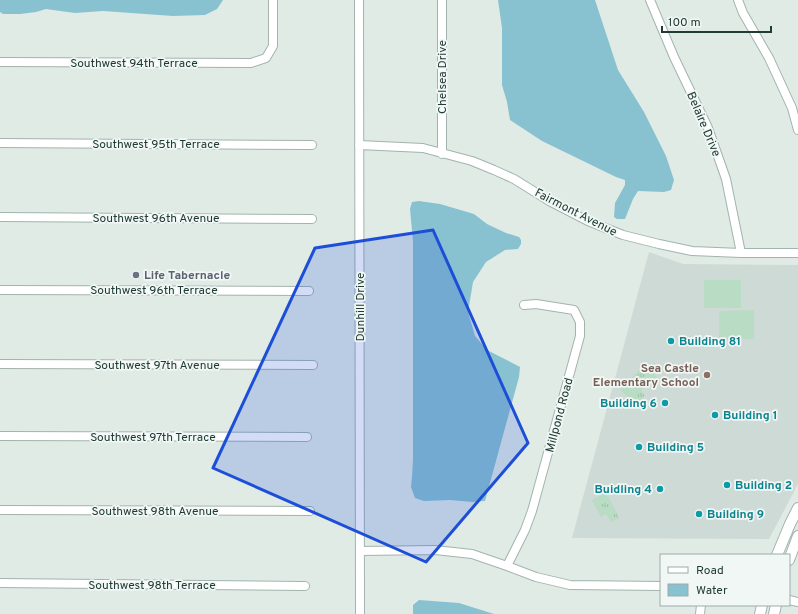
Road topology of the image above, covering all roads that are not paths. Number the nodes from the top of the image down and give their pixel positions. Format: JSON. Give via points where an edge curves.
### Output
{"nodes":[{"id":1,"x":273,"y":0,"type":"edge"},
{"id":2,"x":359,"y":0,"type":"edge"},
{"id":3,"x":442,"y":0,"type":"edge"},
{"id":4,"x":651,"y":0,"type":"edge"},
{"id":5,"x":738,"y":0,"type":"edge"},
{"id":6,"x":0,"y":62,"type":"edge"},
{"id":7,"x":798,"y":130,"type":"edge"},
{"id":8,"x":0,"y":143,"type":"edge"},
{"id":9,"x":312,"y":145,"type":"dead end"},
{"id":10,"x":359,"y":145,"type":"junction"},
{"id":11,"x":442,"y":154,"type":"junction"},
{"id":12,"x":0,"y":217,"type":"edge"},
{"id":13,"x":312,"y":218,"type":"dead end"},
{"id":14,"x":741,"y":253,"type":"junction"},
{"id":15,"x":798,"y":253,"type":"edge"},
{"id":16,"x":0,"y":290,"type":"edge"},
{"id":17,"x":309,"y":291,"type":"dead end"},
{"id":18,"x":524,"y":305,"type":"dead end"},
{"id":19,"x":0,"y":364,"type":"edge"},
{"id":20,"x":313,"y":365,"type":"dead end"},
{"id":21,"x":0,"y":436,"type":"edge"},
{"id":22,"x":307,"y":437,"type":"dead end"},
{"id":23,"x":798,"y":508,"type":"edge"},
{"id":24,"x":0,"y":510,"type":"edge"},
{"id":25,"x":310,"y":511,"type":"dead end"},
{"id":26,"x":798,"y":536,"type":"edge"},
{"id":27,"x":360,"y":551,"type":"junction"},
{"id":28,"x":777,"y":554,"type":"edge"},
{"id":29,"x":790,"y":557,"type":"edge"},
{"id":30,"x":507,"y":566,"type":"junction"},
{"id":31,"x":0,"y":584,"type":"edge"},
{"id":32,"x":305,"y":586,"type":"dead end"},
{"id":33,"x":660,"y":586,"type":"edge"},
{"id":34,"x":360,"y":614,"type":"edge"}],
"edges":[{"from":1,"to":6,"type":"street","name":"Southwest 94th Terrace","via":[[273,46],[266,58],[251,63]]},
{"from":2,"to":10,"type":"street","name":"Dunhill Drive"},
{"from":3,"to":11,"type":"street","name":"Chelsea Drive"},
{"from":4,"to":14,"type":"street","name":"Belaire Drive","via":[[674,57],[708,128],[726,179]]},
{"from":5,"to":7,"type":"street","via":[[792,108]]},
{"from":8,"to":9,"type":"street","name":"Southwest 95th Terrace"},
{"from":10,"to":11,"type":"street","name":"Fairmont Avenue","via":[[423,148]]},
{"from":10,"to":27,"type":"street","name":"Dunhill Drive"},
{"from":11,"to":14,"type":"street","name":"Fairmont Avenue","via":[[472,161],[494,170],[588,221],[624,235],[692,250]]},
{"from":12,"to":13,"type":"street","name":"Southwest 96th Avenue"},
{"from":14,"to":15,"type":"street","name":"Fairmont Avenue"},
{"from":16,"to":17,"type":"street","name":"Southwest 96th Terrace"},
{"from":18,"to":30,"type":"street","name":"Millpond Road","via":[[536,304],[574,310],[580,322],[580,336],[532,511]]},
{"from":19,"to":20,"type":"street","name":"Southwest 97th Avenue"},
{"from":21,"to":22,"type":"street","name":"Southwest 97th Terrace"},
{"from":23,"to":28,"type":"street"},
{"from":24,"to":25,"type":"street","name":"Southwest 98th Avenue"},
{"from":26,"to":29,"type":"street"},
{"from":27,"to":30,"type":"street","via":[[434,550],[472,554]]},
{"from":27,"to":34,"type":"street","name":"Dunhill Drive"},
{"from":30,"to":33,"type":"street","via":[[536,577],[570,585]]},
{"from":31,"to":32,"type":"street","name":"Southwest 98th Terrace"}]}
